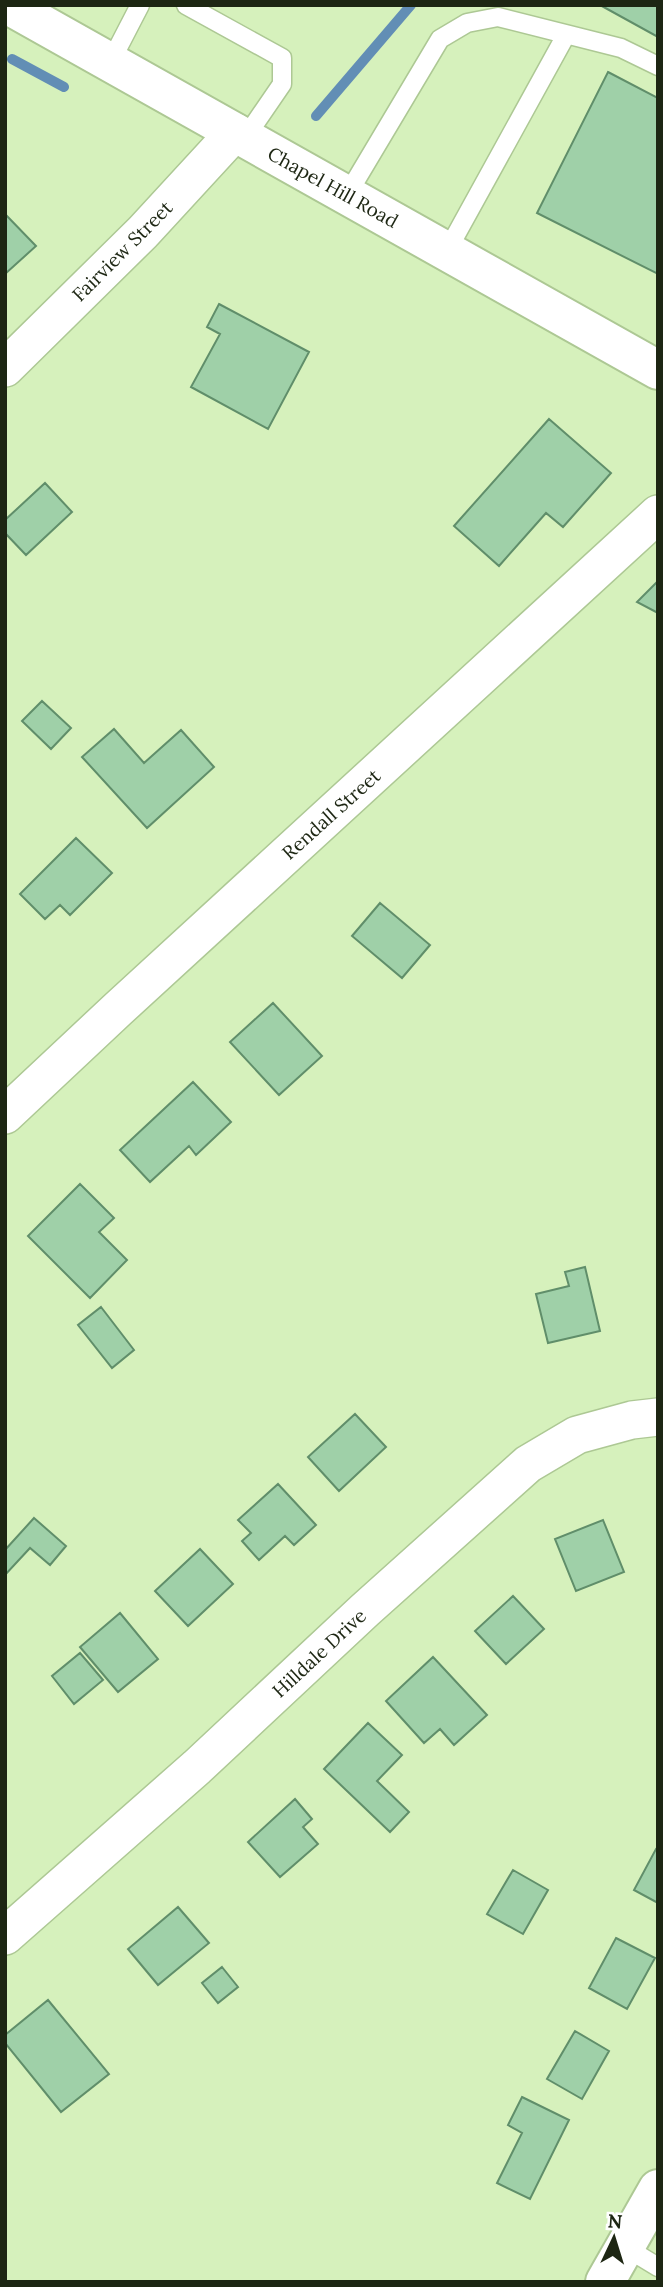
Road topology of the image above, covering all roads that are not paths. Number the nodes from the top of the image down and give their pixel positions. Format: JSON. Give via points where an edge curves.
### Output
{"nodes":[{"id":1,"x":140,"y":5,"type":"edge"},
{"id":2,"x":186,"y":5,"type":"edge"},
{"id":3,"x":11,"y":15,"type":"edge"},
{"id":4,"x":566,"y":34,"type":"junction"},
{"id":5,"x":110,"y":63,"type":"junction"},
{"id":6,"x":658,"y":66,"type":"edge"},
{"id":7,"x":240,"y":135,"type":"junction"},
{"id":8,"x":347,"y":195,"type":"junction"},
{"id":9,"x":447,"y":251,"type":"junction"},
{"id":10,"x":5,"y":368,"type":"edge"},
{"id":11,"x":658,"y":370,"type":"edge"},
{"id":12,"x":658,"y":514,"type":"edge"},
{"id":13,"x":5,"y":1115,"type":"edge"},
{"id":14,"x":658,"y":1417,"type":"edge"},
{"id":15,"x":5,"y":1936,"type":"edge"},
{"id":16,"x":658,"y":2189,"type":"edge"},
{"id":17,"x":625,"y":2247,"type":"junction"},
{"id":18,"x":658,"y":2267,"type":"edge"},
{"id":19,"x":605,"y":2282,"type":"edge"}],
"edges":[{"from":1,"to":5,"type":"lane"},
{"from":2,"to":7,"type":"lane","via":[[282,58],[282,83]]},
{"from":3,"to":5,"type":"main road","name":"Chapel Hill Road"},
{"from":4,"to":6,"type":"lane","via":[[621,48]]},
{"from":4,"to":8,"type":"lane","via":[[498,17],[467,23],[440,39]]},
{"from":4,"to":9,"type":"lane"},
{"from":5,"to":7,"type":"main road","name":"Chapel Hill Road"},
{"from":7,"to":8,"type":"main road","name":"Chapel Hill Road"},
{"from":7,"to":10,"type":"street","name":"Fairview Street"},
{"from":8,"to":9,"type":"main road","name":"Chapel Hill Road"},
{"from":9,"to":11,"type":"main road","name":"Chapel Hill Road"},
{"from":12,"to":13,"type":"street","name":"Rendall Street"},
{"from":14,"to":15,"type":"street","name":"Hilldale Drive","via":[[577,1435],[528,1464]]},
{"from":16,"to":17,"type":"main road"},
{"from":17,"to":18,"type":"lane"},
{"from":17,"to":19,"type":"main road"}]}
